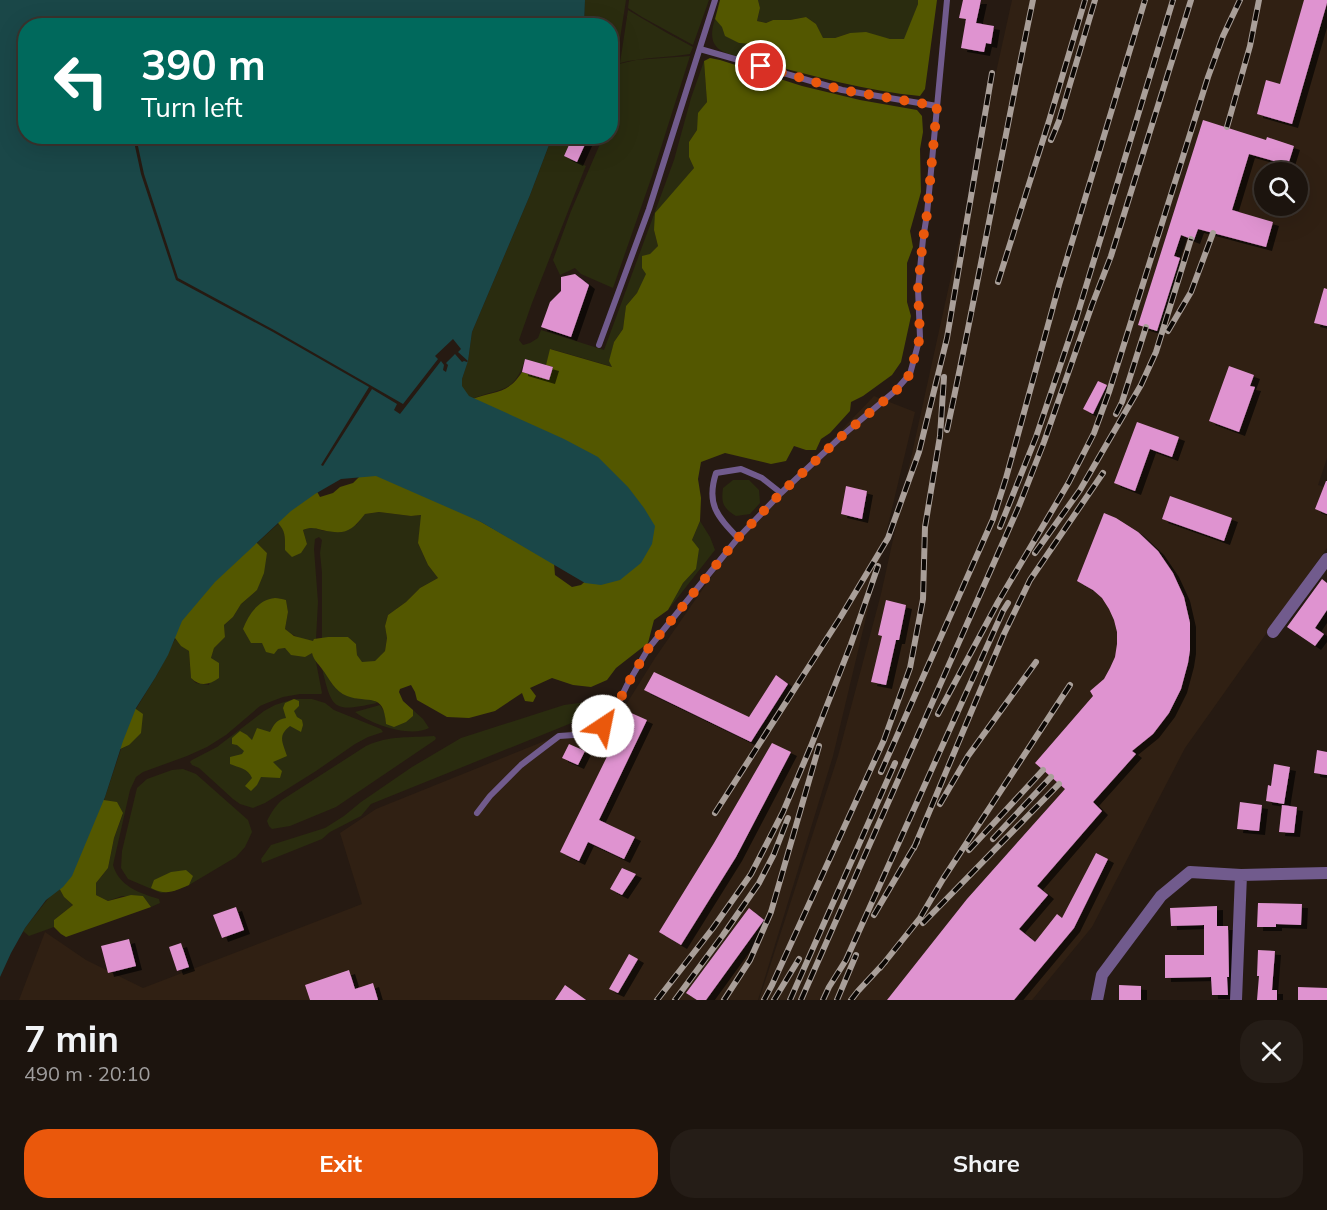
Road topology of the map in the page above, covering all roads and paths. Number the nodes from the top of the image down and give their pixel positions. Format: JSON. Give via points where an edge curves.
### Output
{"nodes":[{"id":1,"x":715,"y":0,"type":"edge"},
{"id":2,"x":947,"y":0,"type":"edge"},
{"id":3,"x":700,"y":49,"type":"junction"},
{"id":4,"x":937,"y":106,"type":"junction"},
{"id":5,"x":599,"y":345,"type":"dead end"},
{"id":6,"x":781,"y":493,"type":"junction"},
{"id":7,"x":738,"y":538,"type":"junction"},
{"id":8,"x":1327,"y":559,"type":"edge"},
{"id":9,"x":1273,"y":632,"type":"dead end"},
{"id":10,"x":477,"y":813,"type":"dead end"},
{"id":11,"x":1327,"y":873,"type":"edge"},
{"id":12,"x":1241,"y":875,"type":"junction"},
{"id":13,"x":1097,"y":1000,"type":"edge"},
{"id":14,"x":1236,"y":1000,"type":"edge"}],
"edges":[{"from":1,"to":3,"type":"lane"},
{"from":2,"to":4,"type":"lane"},
{"from":3,"to":4,"type":"lane","via":[[842,90]]},
{"from":3,"to":5,"type":"lane","via":[[649,209]]},
{"from":4,"to":6,"type":"lane","via":[[918,289],[920,337],[910,374],[896,391]]},
{"from":6,"to":7,"type":"lane"},
{"from":6,"to":7,"type":"lane","via":[[762,478],[741,469],[716,473],[712,503],[720,520]]},
{"from":7,"to":10,"type":"lane","via":[[648,649],[603,726],[590,734],[559,736],[521,765]]},
{"from":8,"to":9,"type":"street"},
{"from":11,"to":12,"type":"street"},
{"from":12,"to":13,"type":"street","via":[[1190,872],[1161,896],[1102,975]]},
{"from":12,"to":14,"type":"street"}]}
